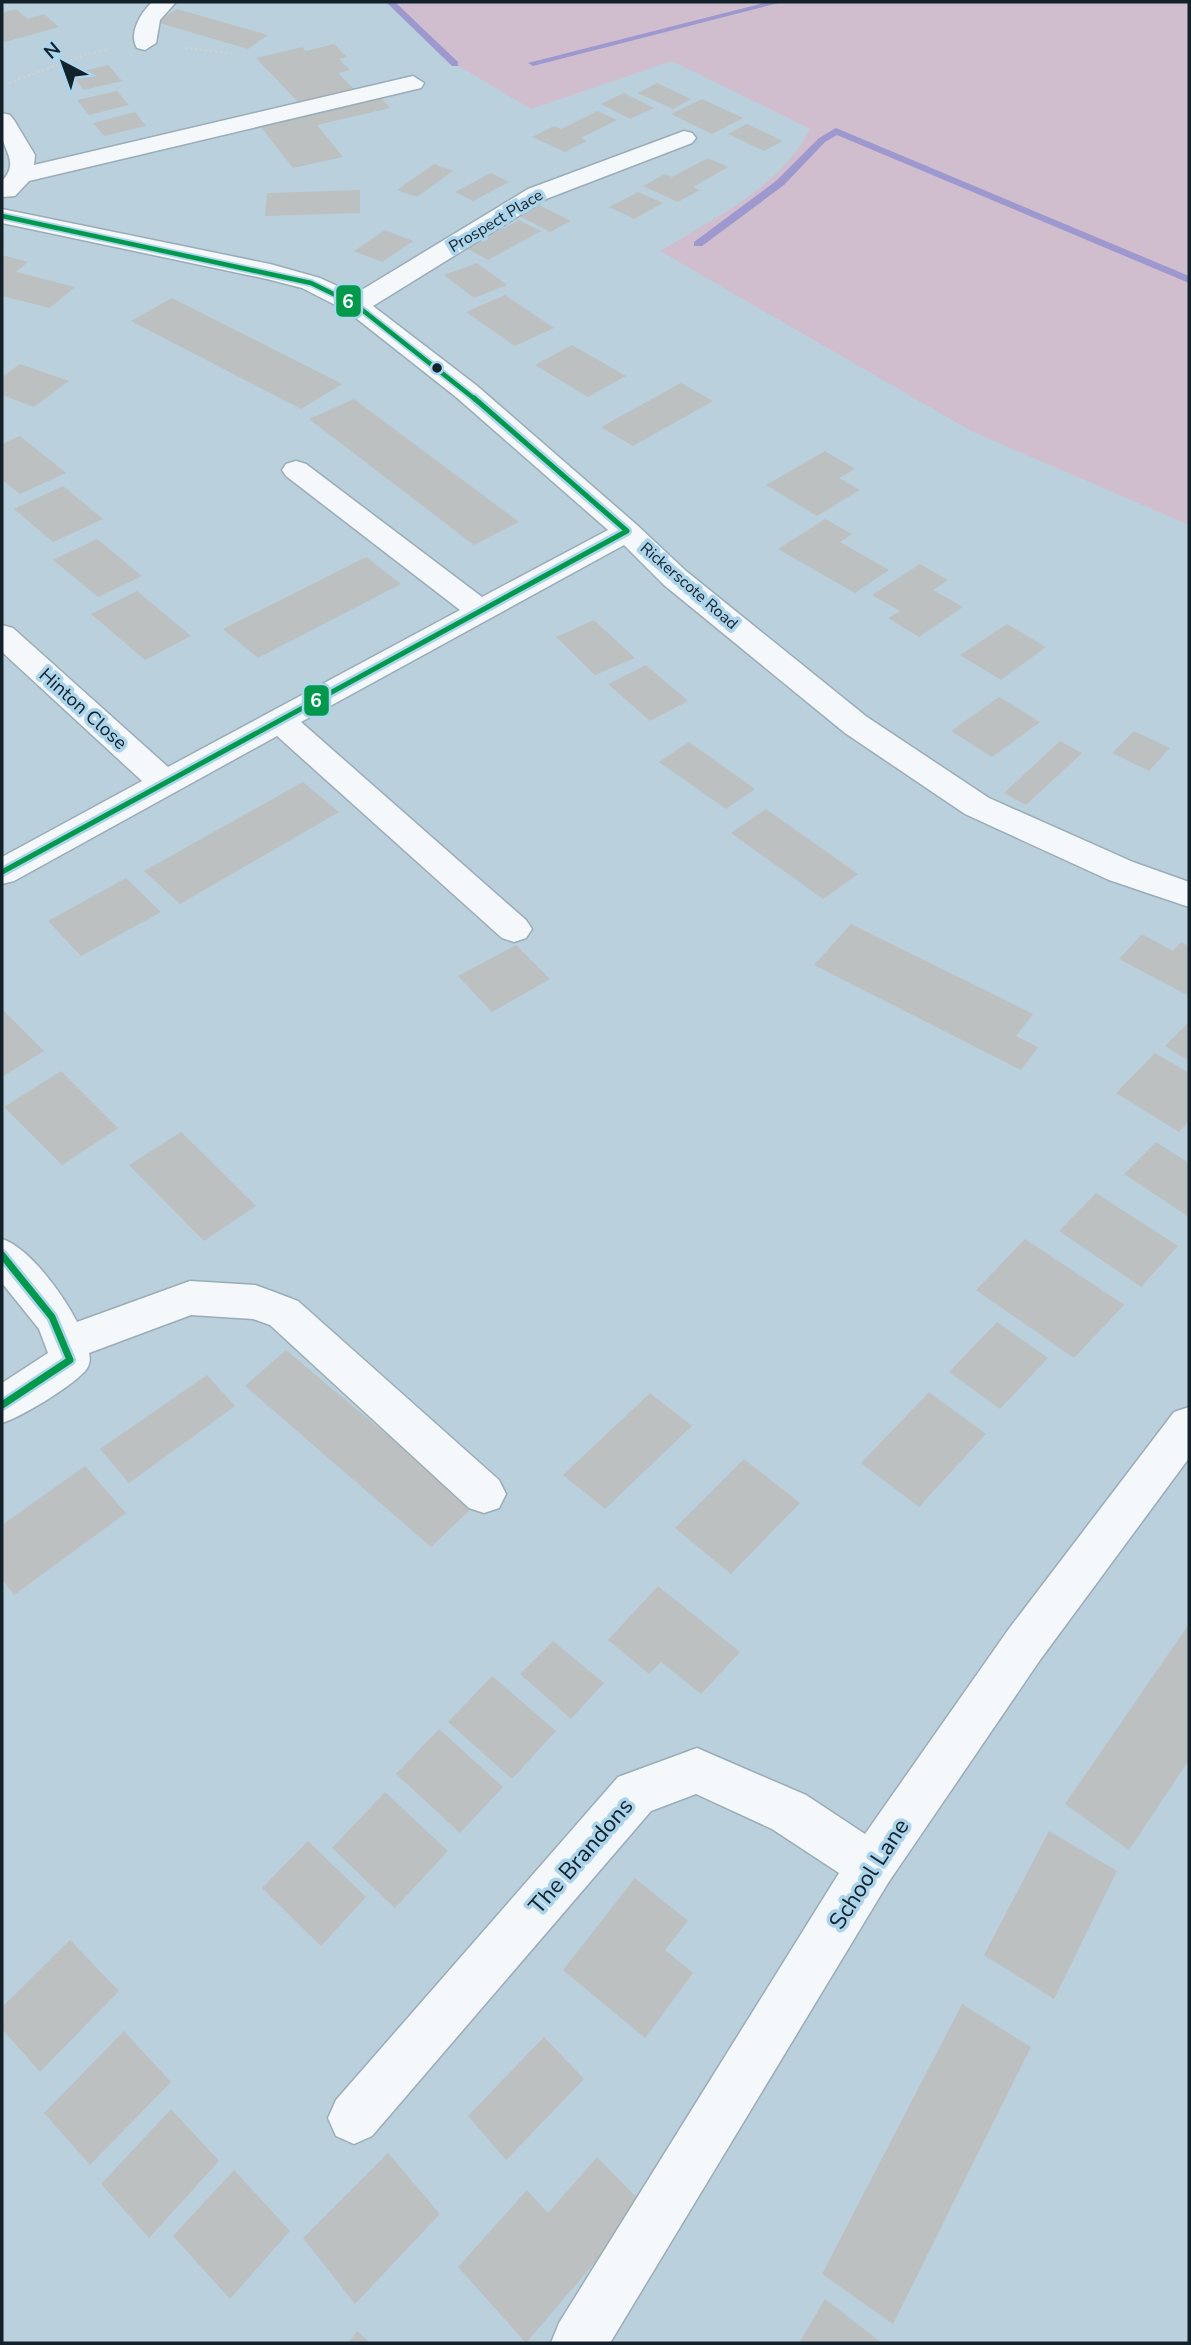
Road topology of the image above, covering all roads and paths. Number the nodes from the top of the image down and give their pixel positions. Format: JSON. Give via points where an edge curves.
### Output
{"nodes":[{"id":1,"x":164,"y":2,"type":"edge"},
{"id":2,"x":145,"y":43,"type":"dead end"},
{"id":3,"x":412,"y":83,"type":"dead end"},
{"id":4,"x":2,"y":120,"type":"edge"},
{"id":5,"x":684,"y":138,"type":"dead end"},
{"id":6,"x":22,"y":175,"type":"junction"},
{"id":7,"x":2,"y":195,"type":"edge"},
{"id":8,"x":2,"y":216,"type":"edge"},
{"id":9,"x":356,"y":305,"type":"junction"},
{"id":10,"x":296,"y":470,"type":"dead end"},
{"id":11,"x":627,"y":531,"type":"junction"},
{"id":12,"x":481,"y":611,"type":"junction"},
{"id":13,"x":2,"y":635,"type":"edge"},
{"id":14,"x":280,"y":721,"type":"junction"},
{"id":15,"x":165,"y":783,"type":"junction"},
{"id":16,"x":2,"y":872,"type":"edge"},
{"id":17,"x":1189,"y":895,"type":"edge"},
{"id":18,"x":514,"y":929,"type":"dead end"},
{"id":19,"x":2,"y":1255,"type":"edge"},
{"id":20,"x":68,"y":1343,"type":"junction"},
{"id":21,"x":2,"y":1405,"type":"edge"},
{"id":22,"x":1185,"y":1439,"type":"edge"},
{"id":23,"x":484,"y":1494,"type":"dead end"},
{"id":24,"x":871,"y":1866,"type":"junction"},
{"id":25,"x":354,"y":2118,"type":"dead end"},
{"id":26,"x":579,"y":2343,"type":"edge"}],
"edges":[{"from":1,"to":2,"type":"street","via":[[146,26]]},
{"from":3,"to":6,"type":"street"},
{"from":4,"to":6,"type":"street","via":[[23,155]]},
{"from":5,"to":9,"type":"street","name":"Prospect Place","via":[[537,194]]},
{"from":6,"to":7,"type":"street"},
{"from":8,"to":9,"type":"street","name":"Rickerscote Road","via":[[270,272],[311,283]]},
{"from":9,"to":11,"type":"street","name":"Rickerscote Road","via":[[466,391]]},
{"from":10,"to":12,"type":"street"},
{"from":11,"to":12,"type":"street"},
{"from":11,"to":17,"type":"street","name":"Rickerscote Road","via":[[676,578],[856,724],[933,778],[1028,831]]},
{"from":12,"to":14,"type":"street"},
{"from":13,"to":15,"type":"street","name":"Hinton Close"},
{"from":14,"to":15,"type":"street"},
{"from":14,"to":18,"type":"street"},
{"from":15,"to":16,"type":"street"},
{"from":19,"to":20,"type":"street","via":[[55,1319]]},
{"from":20,"to":21,"type":"street","via":[[70,1360]]},
{"from":20,"to":23,"type":"street","via":[[190,1298],[256,1302],[284,1313]]},
{"from":22,"to":24,"type":"street","name":"School Lane","via":[[1024,1645]]},
{"from":24,"to":25,"type":"street","name":"The Brandons","via":[[789,1812],[696,1771],[635,1793]]},
{"from":24,"to":26,"type":"street","name":"School Lane"}]}
